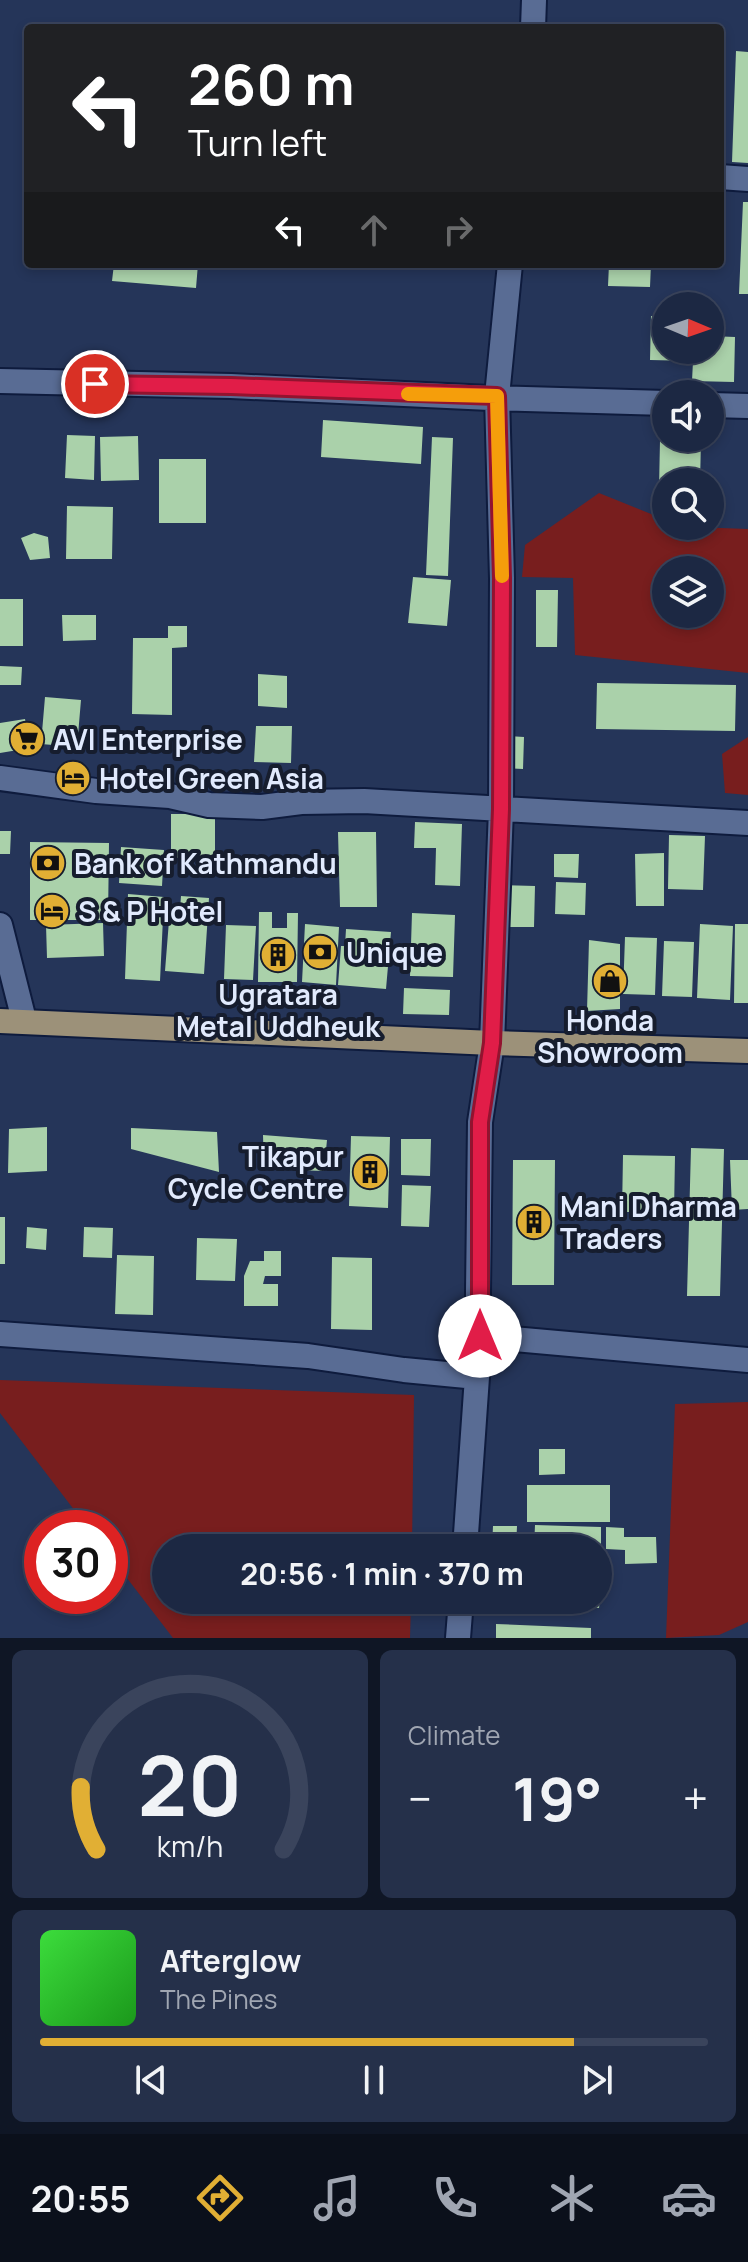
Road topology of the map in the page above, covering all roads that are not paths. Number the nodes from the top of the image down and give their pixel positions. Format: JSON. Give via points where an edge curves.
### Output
{"nodes":[{"id":1,"x":534,"y":0,"type":"edge"},
{"id":2,"x":533,"y":24,"type":"edge"},
{"id":3,"x":724,"y":177,"type":"edge"},
{"id":4,"x":748,"y":179,"type":"edge"},
{"id":5,"x":510,"y":268,"type":"edge"},
{"id":6,"x":0,"y":381,"type":"edge"},
{"id":7,"x":497,"y":396,"type":"junction"},
{"id":8,"x":652,"y":402,"type":"edge"},
{"id":9,"x":724,"y":405,"type":"edge"},
{"id":10,"x":748,"y":406,"type":"edge"},
{"id":11,"x":0,"y":778,"type":"edge"},
{"id":12,"x":501,"y":809,"type":"junction"},
{"id":13,"x":748,"y":823,"type":"edge"},
{"id":14,"x":0,"y":925,"type":"edge"},
{"id":15,"x":12,"y":1020,"type":"edge"},
{"id":16,"x":492,"y":1043,"type":"junction"},
{"id":17,"x":748,"y":1051,"type":"edge"},
{"id":18,"x":0,"y":1334,"type":"edge"},
{"id":19,"x":480,"y":1336,"type":"junction"},
{"id":20,"x":748,"y":1360,"type":"edge"},
{"id":21,"x":477,"y":1377,"type":"junction"},
{"id":22,"x":466,"y":1534,"type":"edge"},
{"id":23,"x":460,"y":1614,"type":"edge"},
{"id":24,"x":458,"y":1638,"type":"edge"}],
"edges":[{"from":1,"to":2,"type":"street"},
{"from":3,"to":4,"type":"street"},
{"from":5,"to":7,"type":"street"},
{"from":6,"to":7,"type":"street"},
{"from":7,"to":8,"type":"street"},
{"from":7,"to":12,"type":"street"},
{"from":9,"to":10,"type":"street"},
{"from":11,"to":12,"type":"street","via":[[209,805],[364,801]]},
{"from":12,"to":13,"type":"street"},
{"from":12,"to":16,"type":"street"},
{"from":14,"to":15,"type":"street"},
{"from":15,"to":16,"type":"main road"},
{"from":16,"to":17,"type":"main road"},
{"from":16,"to":19,"type":"street","via":[[480,1122]]},
{"from":18,"to":21,"type":"street","via":[[308,1356]]},
{"from":19,"to":20,"type":"street"},
{"from":19,"to":21,"type":"street"},
{"from":21,"to":22,"type":"street"},
{"from":23,"to":24,"type":"street"}]}
